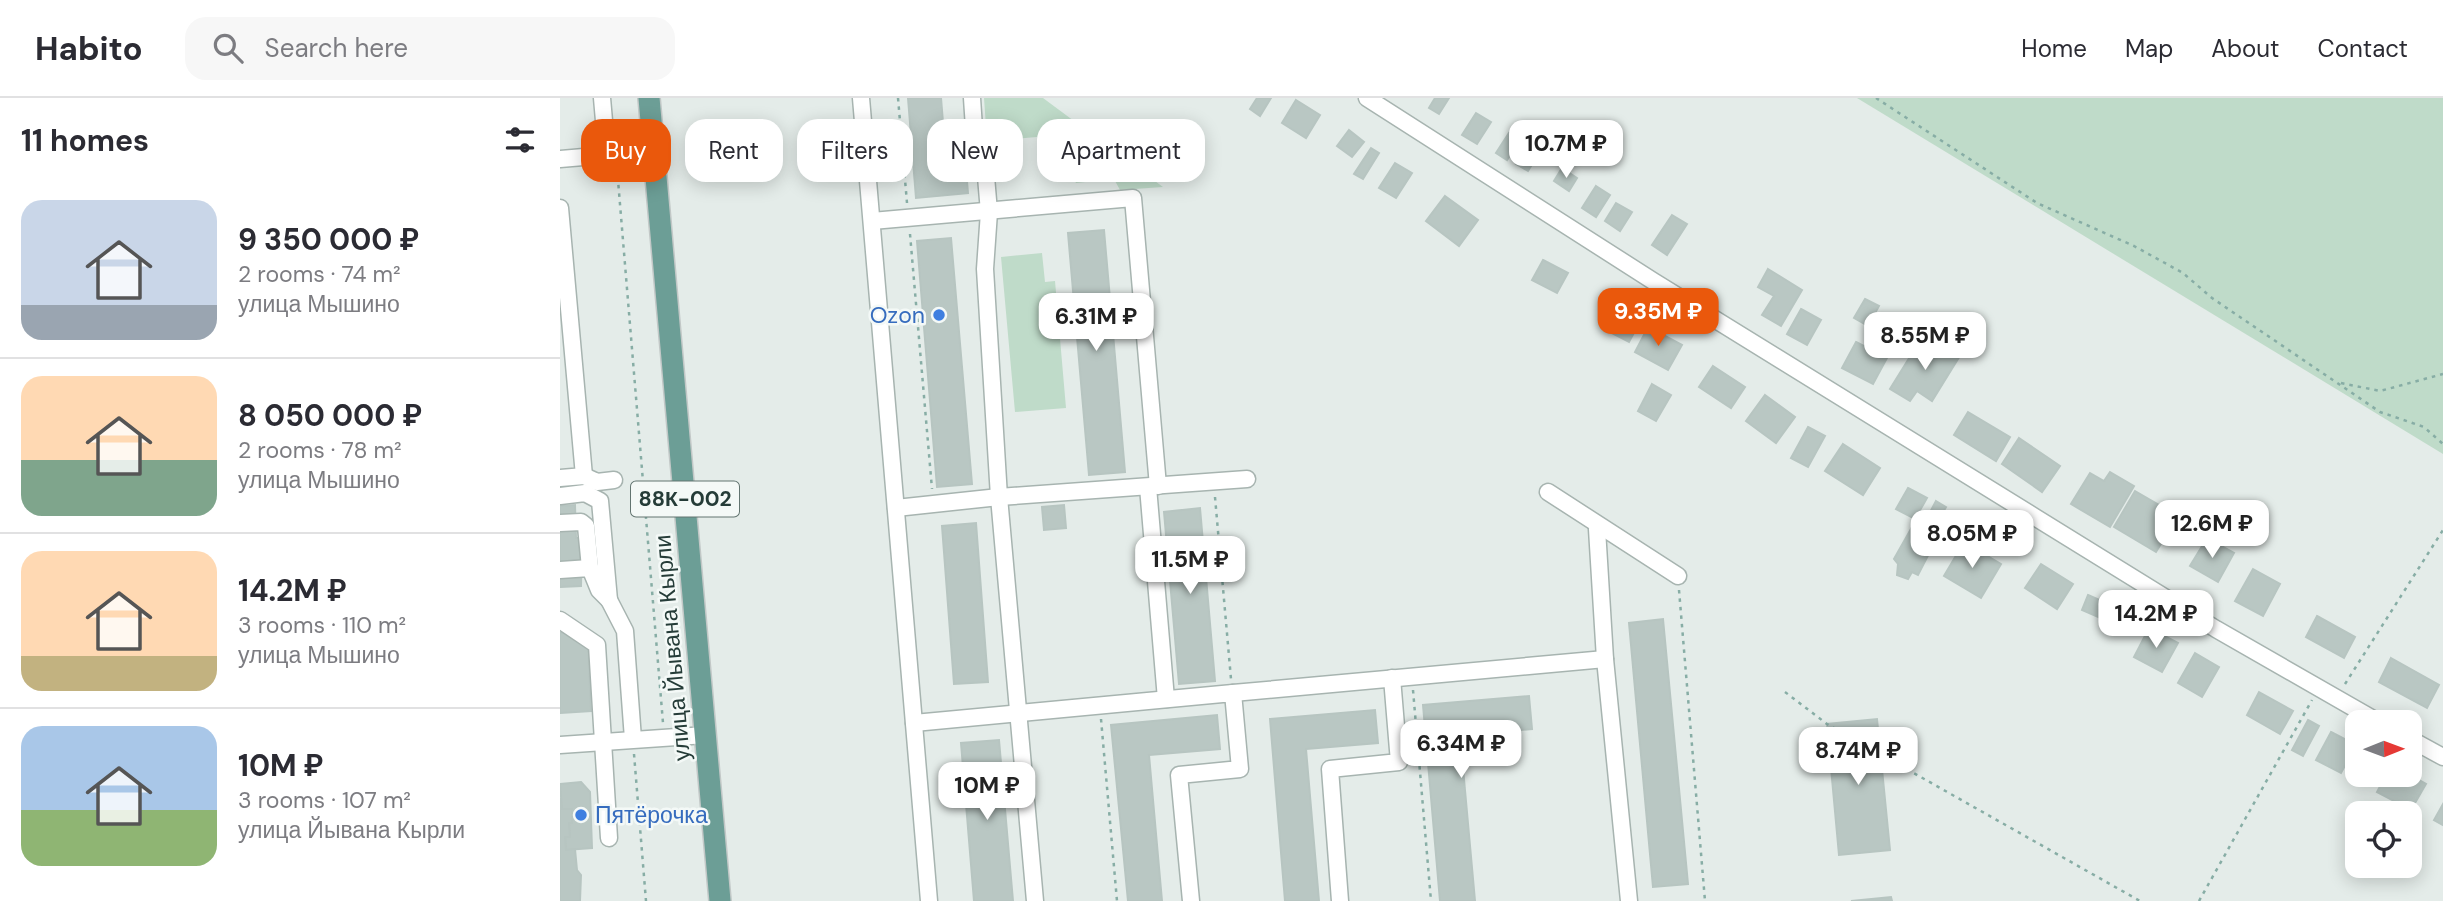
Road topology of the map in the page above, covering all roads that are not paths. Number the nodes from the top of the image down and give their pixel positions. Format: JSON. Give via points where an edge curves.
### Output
{"nodes":[{"id":1,"x":603,"y":98,"type":"edge"},
{"id":2,"x":649,"y":98,"type":"edge"},
{"id":3,"x":861,"y":98,"type":"edge"},
{"id":4,"x":972,"y":98,"type":"edge"},
{"id":5,"x":1367,"y":98,"type":"edge"},
{"id":6,"x":560,"y":159,"type":"edge"},
{"id":7,"x":560,"y":208,"type":"edge"},
{"id":8,"x":989,"y":212,"type":"junction"},
{"id":9,"x":872,"y":221,"type":"junction"},
{"id":10,"x":584,"y":476,"type":"junction"},
{"id":11,"x":560,"y":478,"type":"edge"},
{"id":12,"x":1247,"y":479,"type":"dead end"},
{"id":13,"x":614,"y":480,"type":"dead end"},
{"id":14,"x":1153,"y":487,"type":"junction"},
{"id":15,"x":1548,"y":492,"type":"dead end"},
{"id":16,"x":560,"y":496,"type":"edge"},
{"id":17,"x":999,"y":497,"type":"junction"},
{"id":18,"x":896,"y":508,"type":"junction"},
{"id":19,"x":560,"y":523,"type":"edge"},
{"id":20,"x":1597,"y":529,"type":"dead end"},
{"id":21,"x":590,"y":568,"type":"junction"},
{"id":22,"x":560,"y":570,"type":"edge"},
{"id":23,"x":1678,"y":576,"type":"road end"},
{"id":24,"x":609,"y":600,"type":"junction"},
{"id":25,"x":560,"y":620,"type":"edge"},
{"id":26,"x":1605,"y":659,"type":"junction"},
{"id":27,"x":1392,"y":678,"type":"junction"},
{"id":28,"x":1233,"y":693,"type":"junction"},
{"id":29,"x":1166,"y":699,"type":"junction"},
{"id":30,"x":2357,"y":710,"type":"edge"},
{"id":31,"x":1018,"y":713,"type":"junction"},
{"id":32,"x":914,"y":723,"type":"junction"},
{"id":33,"x":706,"y":735,"type":"junction"},
{"id":34,"x":633,"y":739,"type":"junction"},
{"id":35,"x":602,"y":741,"type":"junction"},
{"id":36,"x":560,"y":745,"type":"edge"},
{"id":37,"x":2422,"y":746,"type":"edge"},
{"id":38,"x":2443,"y":757,"type":"edge"},
{"id":39,"x":609,"y":838,"type":"dead end"},
{"id":40,"x":720,"y":901,"type":"edge"},
{"id":41,"x":929,"y":901,"type":"edge"},
{"id":42,"x":1035,"y":901,"type":"edge"},
{"id":43,"x":1191,"y":901,"type":"edge"},
{"id":44,"x":1340,"y":901,"type":"edge"},
{"id":45,"x":1629,"y":901,"type":"edge"}],
"edges":[{"from":1,"to":6,"type":"street","via":[[607,155]]},
{"from":2,"to":33,"type":"main road","name":"улица Йывана Кырли","number":"88К-002"},
{"from":3,"to":9,"type":"street"},
{"from":4,"to":8,"type":"street","via":[[974,128],[984,153]]},
{"from":5,"to":30,"type":"street","via":[[1664,288],[2216,629]]},
{"from":7,"to":10,"type":"street"},
{"from":8,"to":9,"type":"street"},
{"from":8,"to":14,"type":"street","via":[[1133,198]]},
{"from":8,"to":17,"type":"street","via":[[985,269]]},
{"from":9,"to":18,"type":"street"},
{"from":10,"to":11,"type":"street"},
{"from":10,"to":13,"type":"street","via":[[597,482]]},
{"from":12,"to":14,"type":"street"},
{"from":14,"to":17,"type":"street"},
{"from":14,"to":29,"type":"street"},
{"from":15,"to":23,"type":"street"},
{"from":16,"to":24,"type":"street","via":[[585,493],[600,501]]},
{"from":17,"to":18,"type":"street"},
{"from":17,"to":31,"type":"street"},
{"from":18,"to":32,"type":"street"},
{"from":19,"to":21,"type":"street","via":[[586,526]]},
{"from":20,"to":26,"type":"street"},
{"from":21,"to":22,"type":"street"},
{"from":21,"to":24,"type":"street"},
{"from":24,"to":34,"type":"street","via":[[625,631]]},
{"from":25,"to":35,"type":"street","via":[[597,645]]},
{"from":26,"to":27,"type":"street"},
{"from":26,"to":45,"type":"street"},
{"from":27,"to":28,"type":"street"},
{"from":27,"to":44,"type":"street","via":[[1399,762],[1329,769]]},
{"from":28,"to":29,"type":"street"},
{"from":28,"to":43,"type":"street","via":[[1240,769],[1179,775]]},
{"from":29,"to":31,"type":"street"},
{"from":31,"to":32,"type":"street"},
{"from":31,"to":42,"type":"street"},
{"from":32,"to":41,"type":"street"},
{"from":33,"to":34,"type":"street"},
{"from":33,"to":40,"type":"main road","name":"улица Йывана Кырли","number":"88К-002"},
{"from":34,"to":35,"type":"street"},
{"from":35,"to":36,"type":"street"},
{"from":35,"to":39,"type":"street"},
{"from":37,"to":38,"type":"street"}]}
